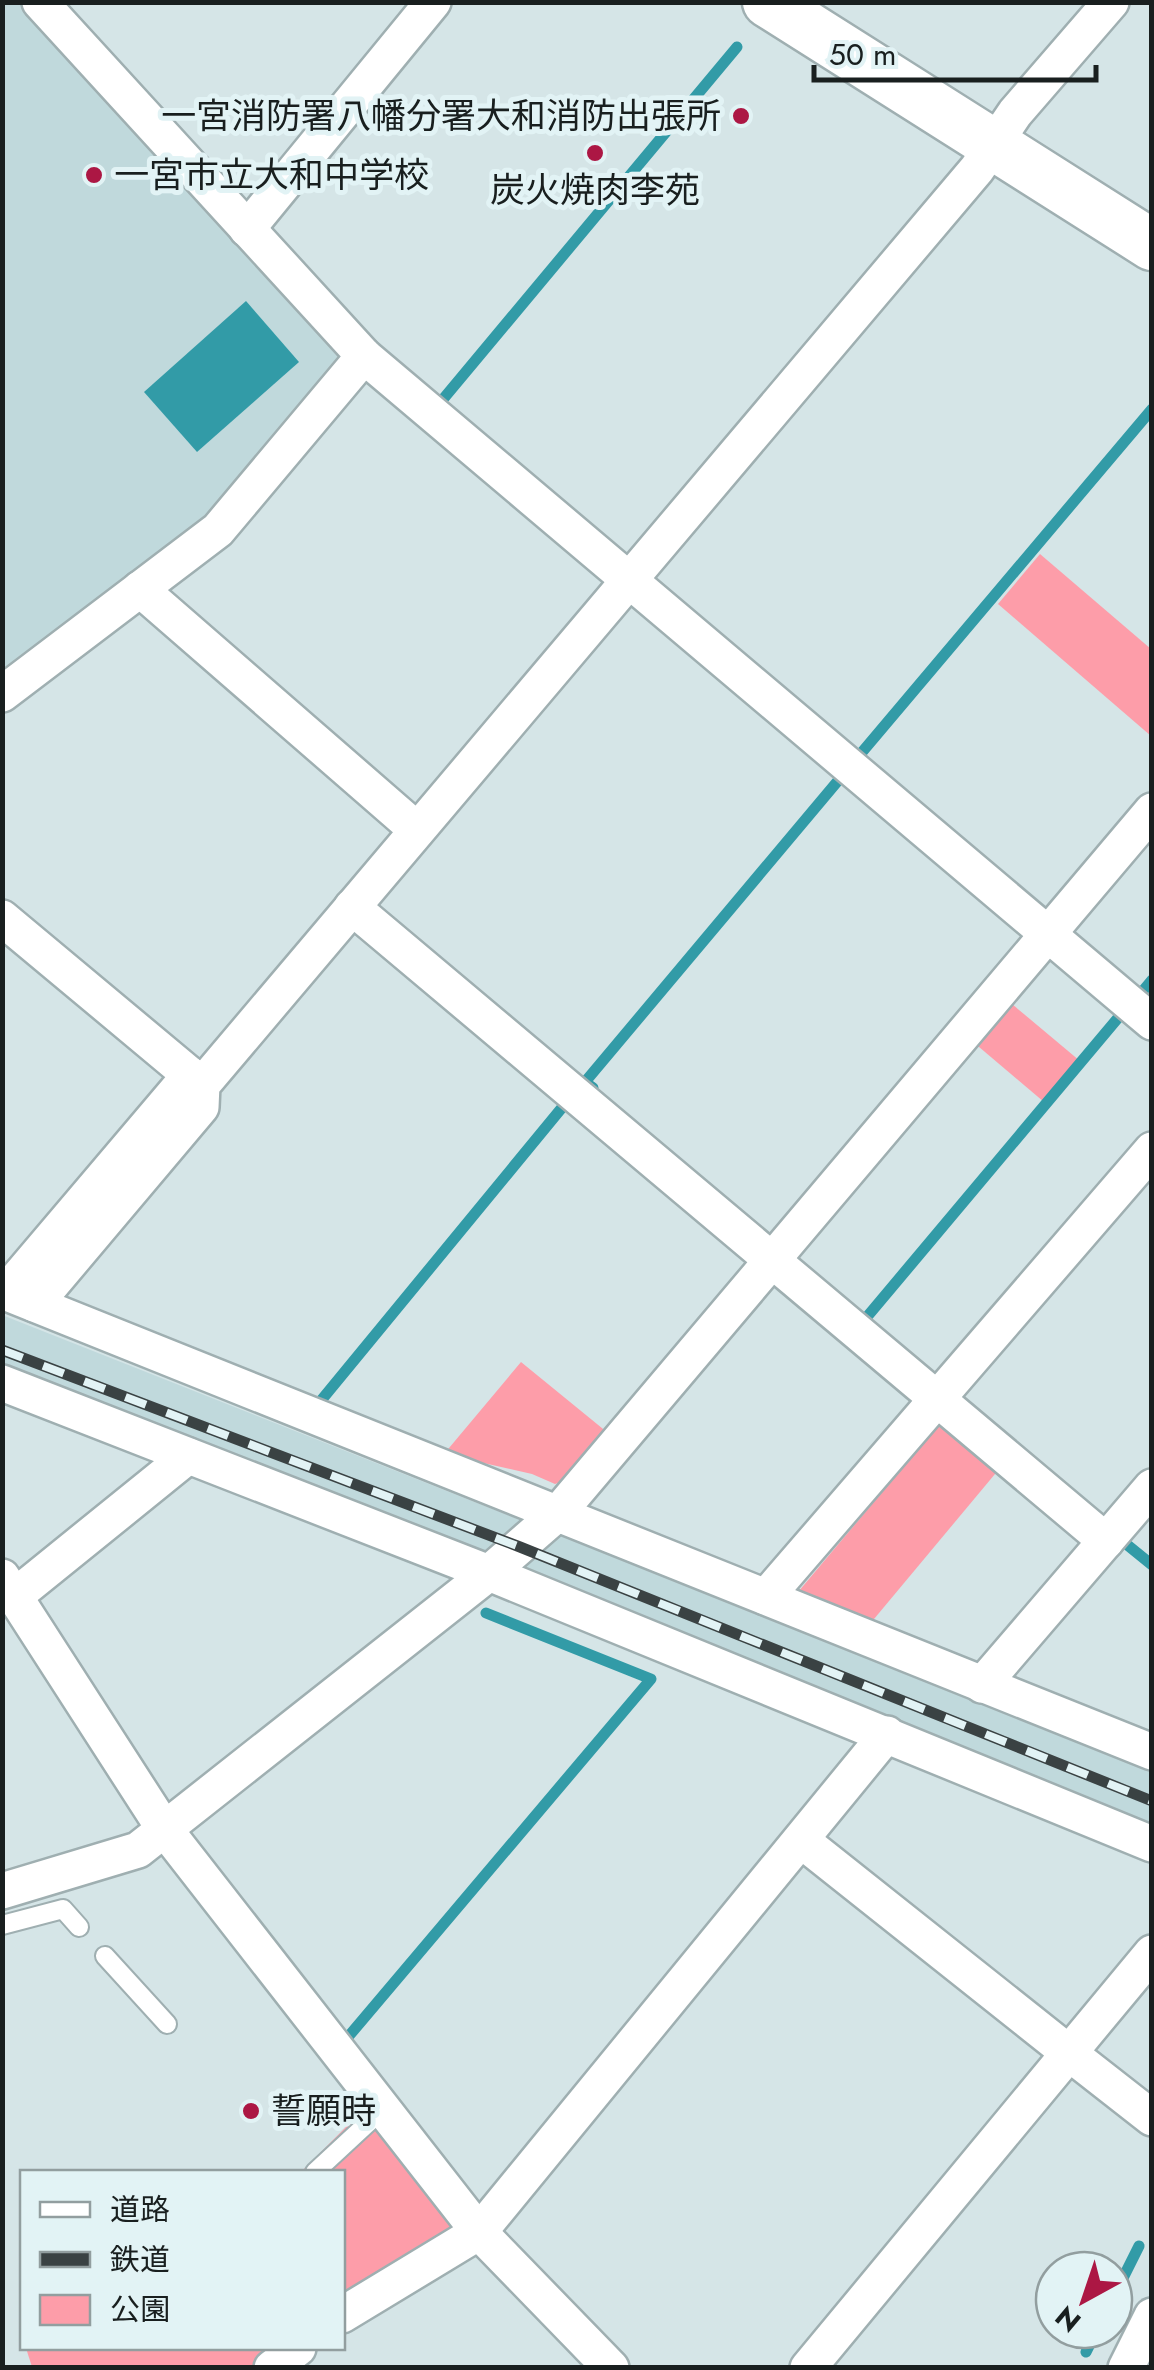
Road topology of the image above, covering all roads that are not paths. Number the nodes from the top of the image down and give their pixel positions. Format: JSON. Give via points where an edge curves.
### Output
{"nodes":[{"id":1,"x":40,"y":2,"type":"edge"},
{"id":2,"x":434,"y":2,"type":"edge"},
{"id":3,"x":768,"y":2,"type":"edge"},
{"id":4,"x":1111,"y":2,"type":"edge"},
{"id":5,"x":992,"y":145,"type":"junction"},
{"id":6,"x":247,"y":230,"type":"junction"},
{"id":7,"x":1152,"y":245,"type":"edge"},
{"id":8,"x":364,"y":356,"type":"junction"},
{"id":9,"x":629,"y":580,"type":"junction"},
{"id":10,"x":140,"y":589,"type":"junction"},
{"id":11,"x":2,"y":694,"type":"edge"},
{"id":12,"x":1152,"y":811,"type":"edge"},
{"id":13,"x":417,"y":830,"type":"junction"},
{"id":14,"x":352,"y":907,"type":"junction"},
{"id":15,"x":2,"y":918,"type":"edge"},
{"id":16,"x":1048,"y":932,"type":"junction"},
{"id":17,"x":1152,"y":1022,"type":"edge"},
{"id":18,"x":196,"y":1080,"type":"junction"},
{"id":19,"x":1152,"y":1150,"type":"edge"},
{"id":20,"x":770,"y":1260,"type":"junction"},
{"id":21,"x":15,"y":1295,"type":"edge"},
{"id":22,"x":2,"y":1383,"type":"edge"},
{"id":23,"x":938,"y":1400,"type":"junction"},
{"id":24,"x":188,"y":1456,"type":"junction"},
{"id":25,"x":1152,"y":1488,"type":"edge"},
{"id":26,"x":559,"y":1512,"type":"junction"},
{"id":27,"x":1106,"y":1540,"type":"junction"},
{"id":28,"x":489,"y":1573,"type":"junction"},
{"id":29,"x":766,"y":1597,"type":"junction"},
{"id":30,"x":10,"y":1599,"type":"edge"},
{"id":31,"x":982,"y":1685,"type":"junction"},
{"id":32,"x":887,"y":1734,"type":"junction"},
{"id":33,"x":1152,"y":1752,"type":"edge"},
{"id":34,"x":163,"y":1826,"type":"junction"},
{"id":35,"x":800,"y":1840,"type":"junction"},
{"id":36,"x":1152,"y":1844,"type":"edge"},
{"id":37,"x":2,"y":1891,"type":"edge"},
{"id":38,"x":2,"y":1925,"type":"edge"},
{"id":39,"x":79,"y":1927,"type":"dead end"},
{"id":40,"x":1152,"y":1953,"type":"edge"},
{"id":41,"x":105,"y":1956,"type":"dead end"},
{"id":42,"x":167,"y":2024,"type":"dead end"},
{"id":43,"x":1069,"y":2053,"type":"junction"},
{"id":44,"x":382,"y":2109,"type":"junction"},
{"id":45,"x":1152,"y":2118,"type":"edge"},
{"id":46,"x":316,"y":2170,"type":"edge"},
{"id":47,"x":479,"y":2232,"type":"junction"},
{"id":48,"x":345,"y":2312,"type":"edge"},
{"id":49,"x":1152,"y":2316,"type":"edge"},
{"id":50,"x":295,"y":2350,"type":"edge"},
{"id":51,"x":272,"y":2368,"type":"edge"},
{"id":52,"x":610,"y":2368,"type":"edge"},
{"id":53,"x":808,"y":2368,"type":"edge"},
{"id":54,"x":1126,"y":2368,"type":"edge"}],
"edges":[{"from":1,"to":6,"type":"street"},
{"from":2,"to":6,"type":"street"},
{"from":3,"to":5,"type":"street"},
{"from":4,"to":5,"type":"street"},
{"from":5,"to":7,"type":"street"},
{"from":5,"to":9,"type":"street"},
{"from":6,"to":8,"type":"street"},
{"from":8,"to":9,"type":"street"},
{"from":8,"to":10,"type":"street","via":[[218,530]]},
{"from":9,"to":13,"type":"street"},
{"from":9,"to":16,"type":"street"},
{"from":10,"to":11,"type":"street"},
{"from":10,"to":13,"type":"street"},
{"from":12,"to":16,"type":"street"},
{"from":13,"to":14,"type":"street"},
{"from":14,"to":18,"type":"street"},
{"from":14,"to":20,"type":"street"},
{"from":15,"to":18,"type":"street"},
{"from":16,"to":17,"type":"street"},
{"from":16,"to":20,"type":"street"},
{"from":18,"to":21,"type":"street"},
{"from":19,"to":23,"type":"street"},
{"from":20,"to":23,"type":"street"},
{"from":20,"to":26,"type":"street"},
{"from":21,"to":26,"type":"street"},
{"from":22,"to":24,"type":"street"},
{"from":23,"to":27,"type":"street"},
{"from":23,"to":29,"type":"street"},
{"from":24,"to":28,"type":"street"},
{"from":24,"to":30,"type":"street"},
{"from":25,"to":27,"type":"street"},
{"from":26,"to":28,"type":"street"},
{"from":26,"to":29,"type":"street"},
{"from":27,"to":31,"type":"street"},
{"from":28,"to":32,"type":"street"},
{"from":28,"to":34,"type":"street"},
{"from":29,"to":31,"type":"street"},
{"from":30,"to":34,"type":"street"},
{"from":31,"to":33,"type":"street"},
{"from":32,"to":35,"type":"street"},
{"from":32,"to":36,"type":"street"},
{"from":34,"to":37,"type":"street","via":[[138,1850]]},
{"from":34,"to":44,"type":"street"},
{"from":35,"to":43,"type":"street"},
{"from":35,"to":47,"type":"street"},
{"from":38,"to":39,"type":"lane","via":[[63,1909]]},
{"from":40,"to":43,"type":"street"},
{"from":41,"to":42,"type":"lane"},
{"from":43,"to":45,"type":"street"},
{"from":43,"to":53,"type":"street"},
{"from":44,"to":46,"type":"lane"},
{"from":44,"to":47,"type":"street"},
{"from":47,"to":48,"type":"street"},
{"from":47,"to":52,"type":"street"},
{"from":49,"to":54,"type":"street"},
{"from":50,"to":51,"type":"street"}]}
